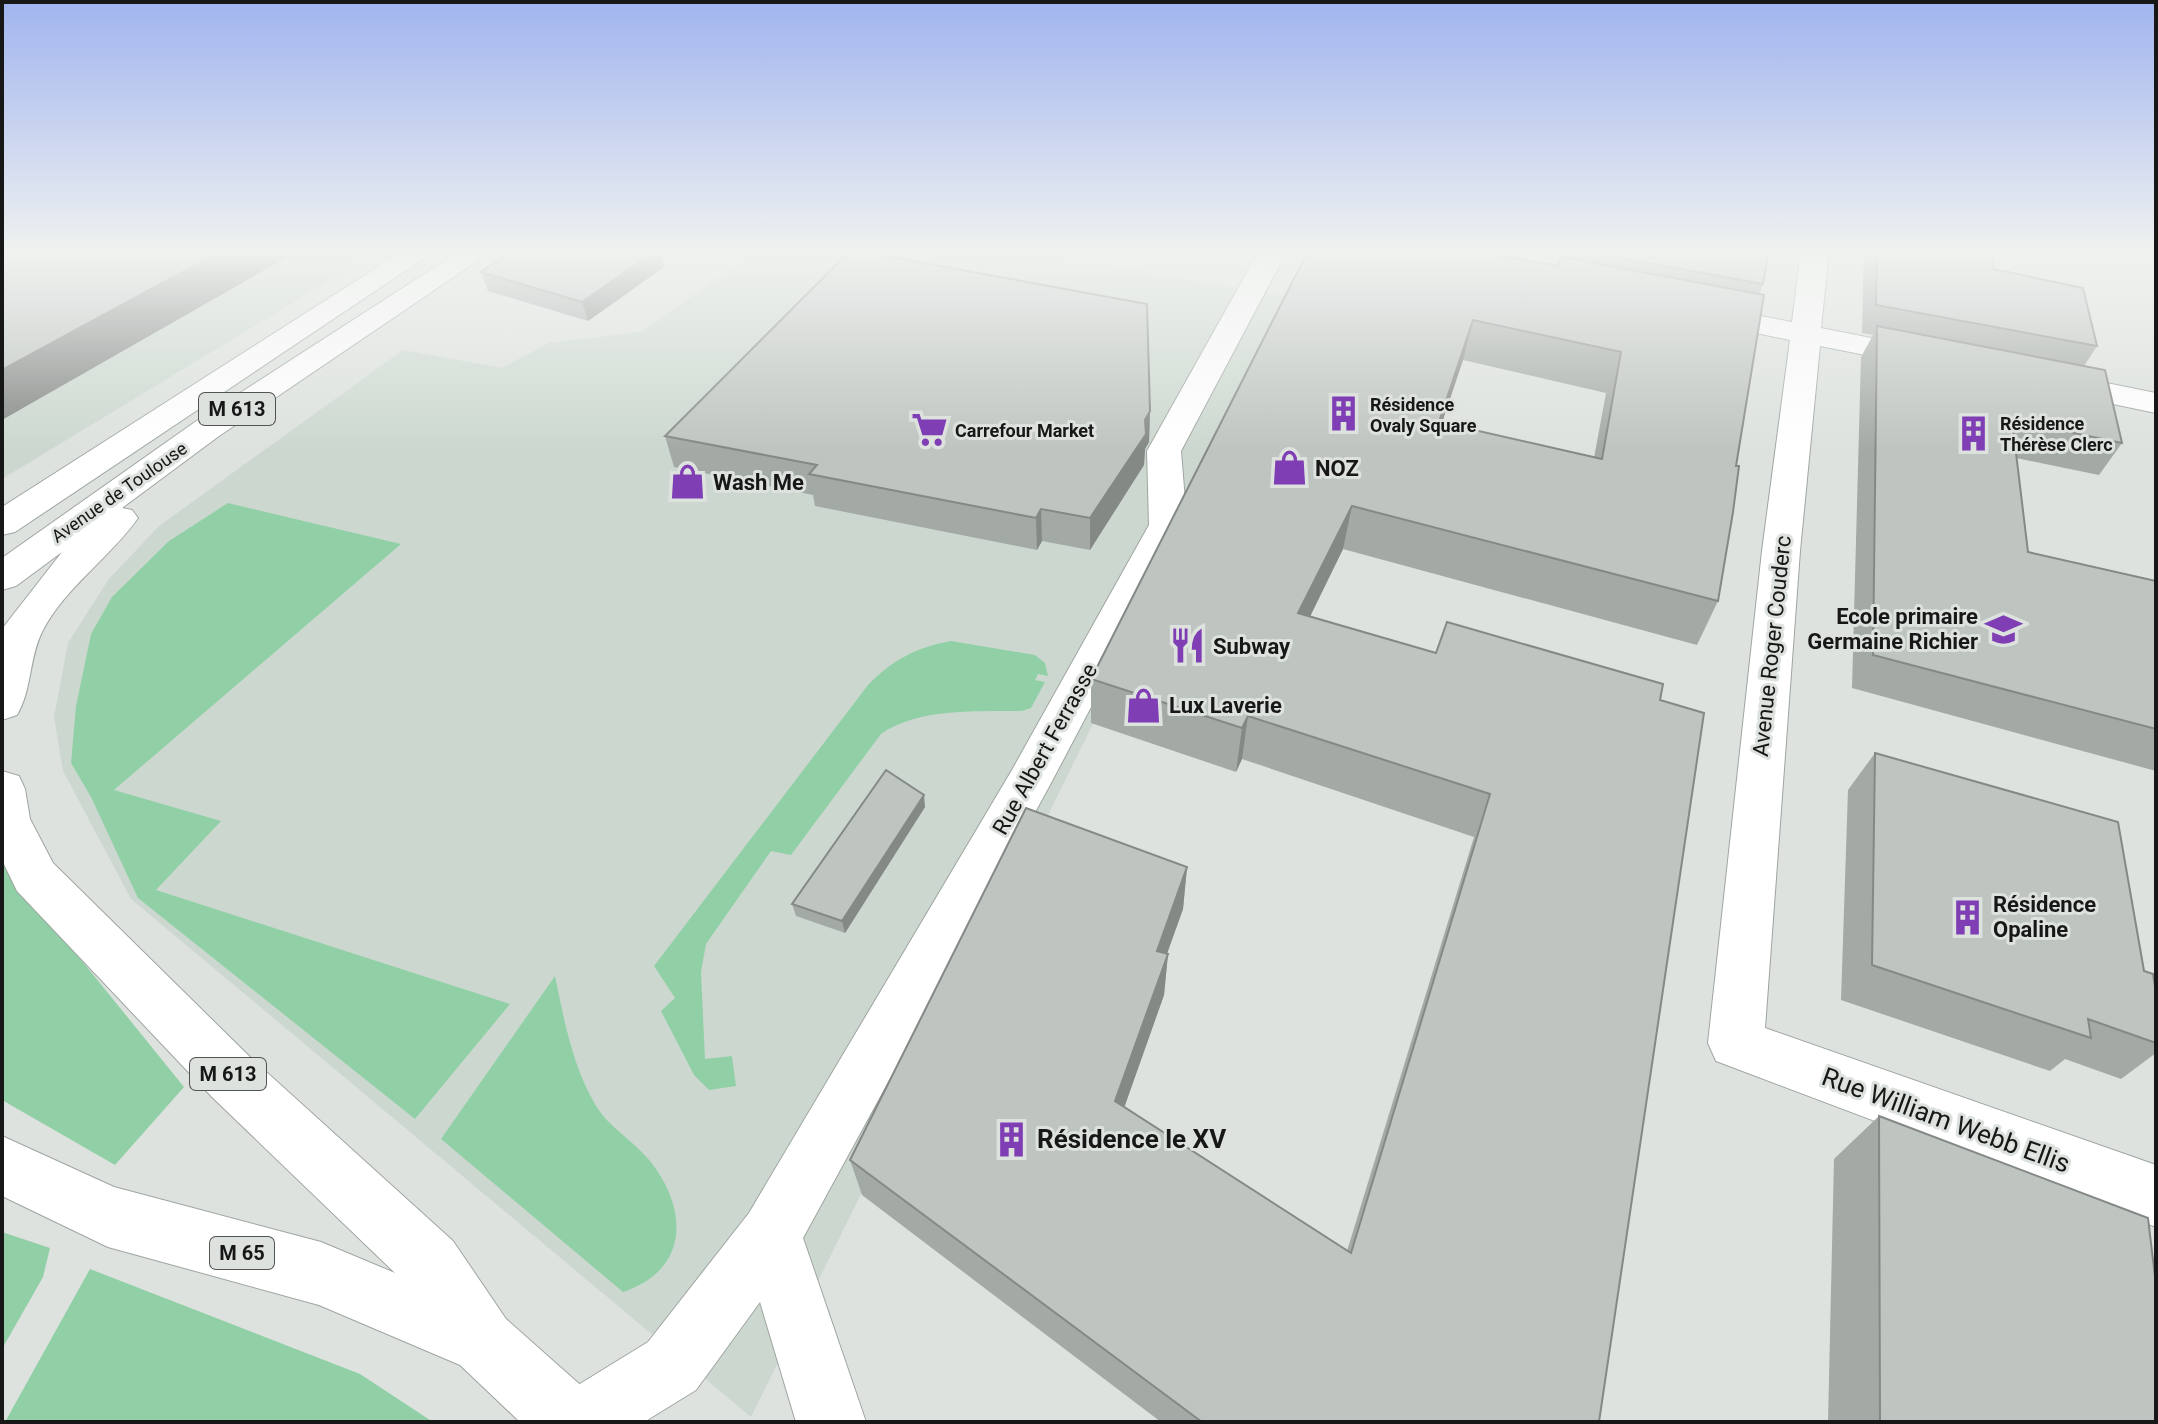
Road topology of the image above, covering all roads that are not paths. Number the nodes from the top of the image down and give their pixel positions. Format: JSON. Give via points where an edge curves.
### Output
{"nodes":[{"id":1,"x":318,"y":317,"type":"edge"},
{"id":2,"x":377,"y":317,"type":"edge"},
{"id":3,"x":1236,"y":317,"type":"edge"},
{"id":4,"x":1722,"y":317,"type":"edge"},
{"id":5,"x":1809,"y":317,"type":"edge"},
{"id":6,"x":1808,"y":334,"type":"junction"},
{"id":7,"x":1960,"y":364,"type":"edge"},
{"id":8,"x":2020,"y":376,"type":"edge"},
{"id":9,"x":2156,"y":403,"type":"edge"},
{"id":10,"x":207,"y":429,"type":"junction"},
{"id":11,"x":7,"y":519,"type":"edge"},
{"id":12,"x":2,"y":577,"type":"edge"},
{"id":13,"x":2,"y":704,"type":"edge"},
{"id":14,"x":2,"y":789,"type":"edge"},
{"id":15,"x":1736,"y":1043,"type":"joint"},
{"id":16,"x":2,"y":1165,"type":"edge"},
{"id":17,"x":2156,"y":1196,"type":"edge"},
{"id":18,"x":771,"y":1235,"type":"junction"},
{"id":19,"x":483,"y":1342,"type":"junction"},
{"id":20,"x":571,"y":1422,"type":"edge"},
{"id":21,"x":581,"y":1422,"type":"edge"},
{"id":22,"x":831,"y":1422,"type":"edge"}],
"edges":[{"from":1,"to":11,"type":"street","name":"Avenue de Toulouse","number":"M 613"},
{"from":2,"to":10,"type":"street","name":"Avenue de Toulouse","number":"M 613"},
{"from":3,"to":18,"type":"street","name":"Rue Albert Ferrasse","via":[[1164,451],[1168,525]]},
{"from":4,"to":6,"type":"street"},
{"from":5,"to":6,"type":"street","name":"Avenue Roger Couderc"},
{"from":6,"to":7,"type":"street"},
{"from":6,"to":15,"type":"street","name":"Avenue Roger Couderc","via":[[1781,551]]},
{"from":8,"to":9,"type":"street"},
{"from":10,"to":12,"type":"street","name":"Avenue de Toulouse","number":"M 613"},
{"from":10,"to":13,"type":"street","number":"M 613","via":[[207,445],[113,522],[22,630]]},
{"from":14,"to":19,"type":"street","number":"M 613","via":[[6,819],[35,877],[232,1078],[431,1263]]},
{"from":15,"to":17,"type":"street","name":"Rue William Webb Ellis"},
{"from":16,"to":19,"type":"street","number":"M 65","via":[[108,1216],[321,1274]]},
{"from":18,"to":21,"type":"street","name":"Rue Albert Ferrasse","via":[[672,1366]]},
{"from":18,"to":22,"type":"street"},
{"from":19,"to":20,"type":"street","number":"M 65"}]}
